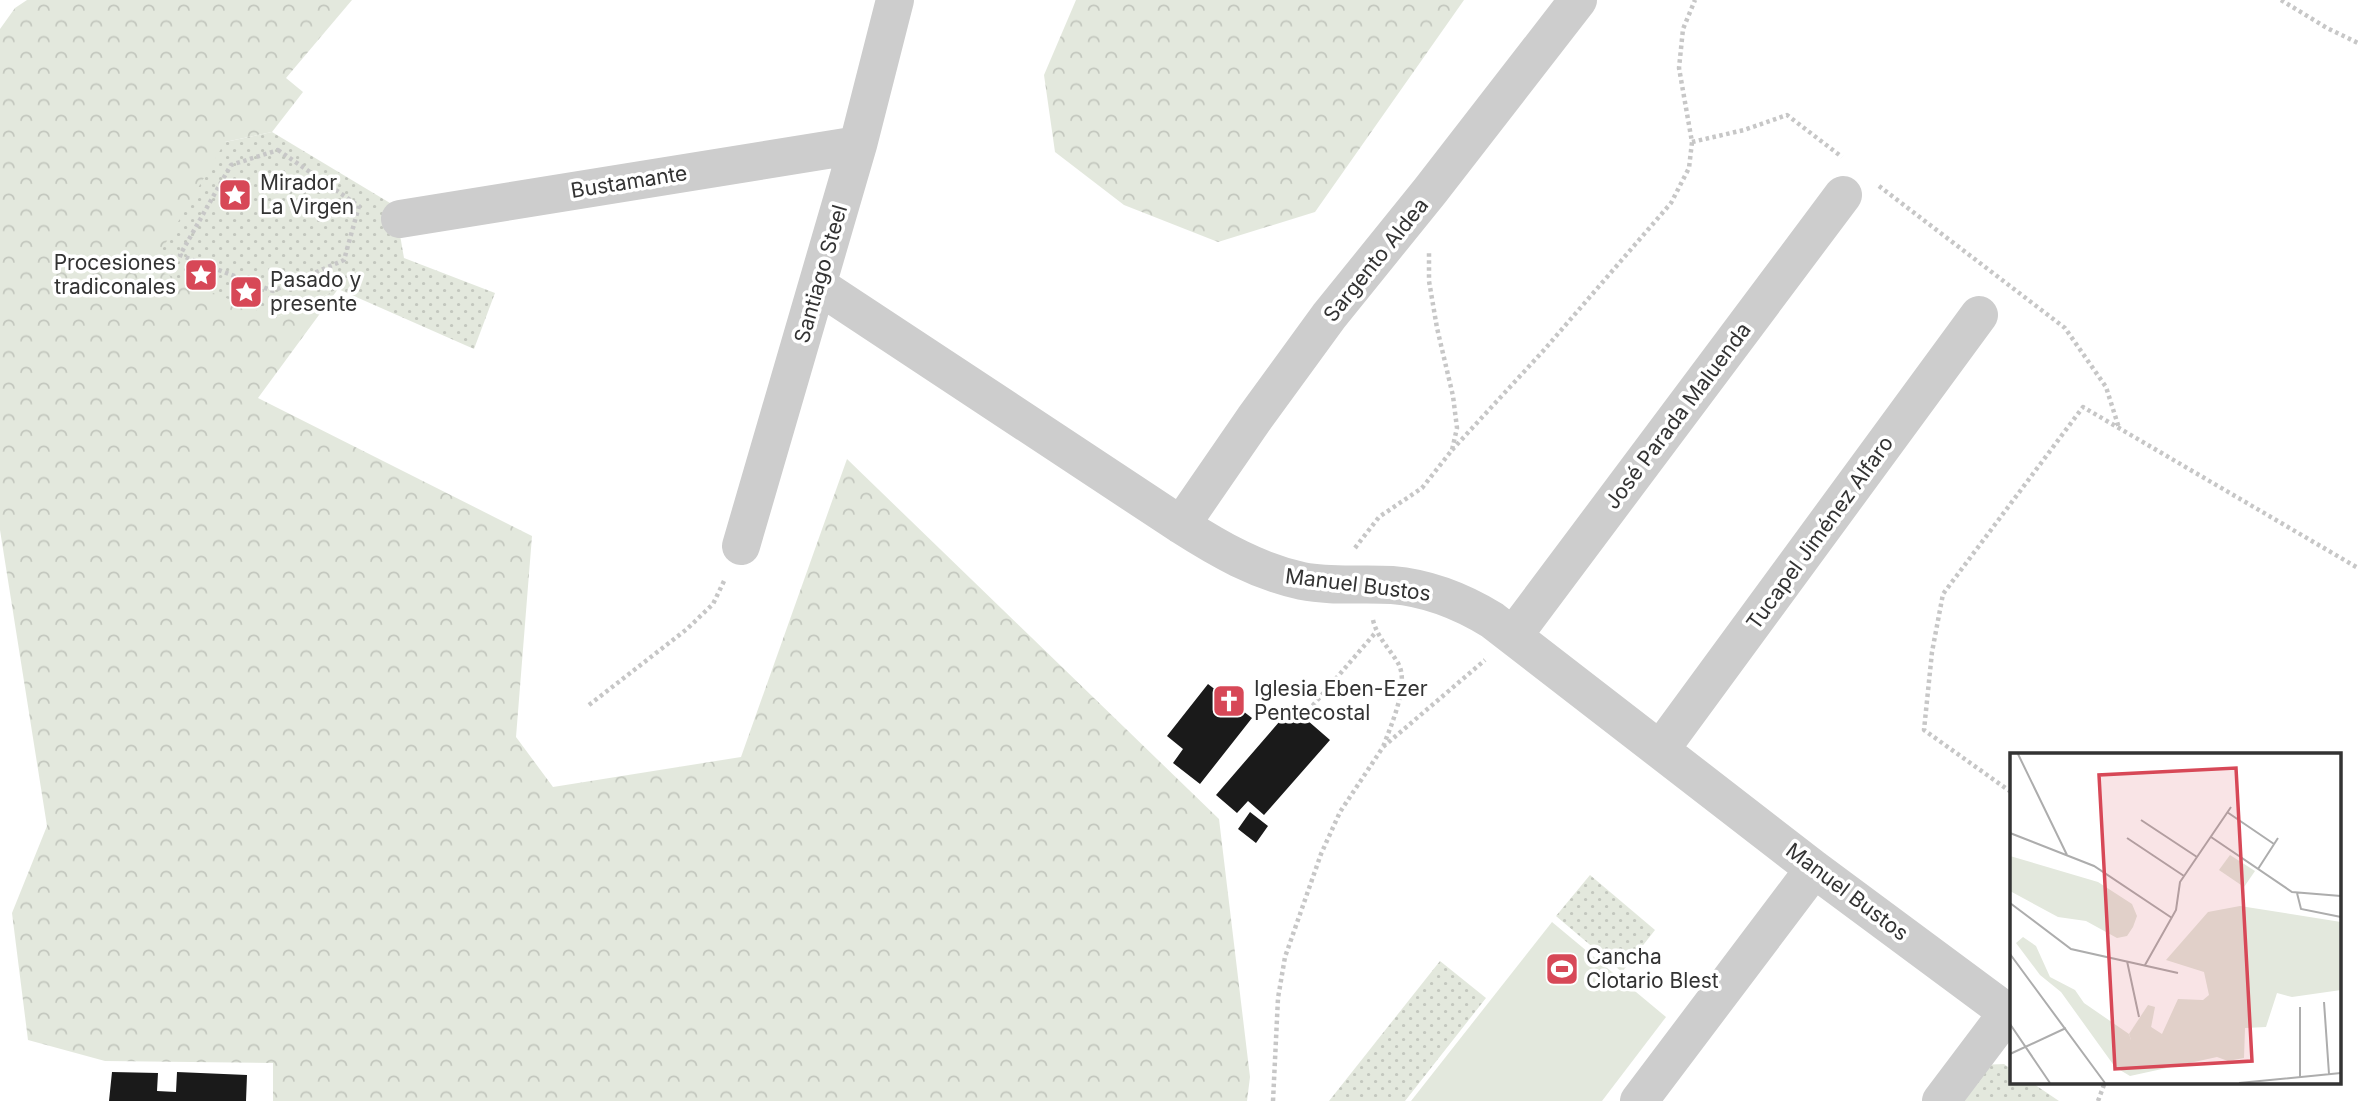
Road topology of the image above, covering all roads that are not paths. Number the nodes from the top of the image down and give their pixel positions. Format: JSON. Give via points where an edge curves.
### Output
{"nodes":[{"id":1,"x":895,"y":0,"type":"edge"},
{"id":2,"x":1578,"y":0,"type":"edge"},
{"id":3,"x":858,"y":145,"type":"junction"},
{"id":4,"x":1859,"y":189,"type":"road end"},
{"id":5,"x":400,"y":219,"type":"dead end"},
{"id":6,"x":819,"y":286,"type":"junction"},
{"id":7,"x":1979,"y":315,"type":"dead end"},
{"id":8,"x":1181,"y":525,"type":"junction"},
{"id":9,"x":741,"y":546,"type":"road end"},
{"id":10,"x":1513,"y":636,"type":"junction"},
{"id":11,"x":1660,"y":750,"type":"junction"},
{"id":12,"x":1814,"y":869,"type":"junction"},
{"id":13,"x":2010,"y":1014,"type":"edge"},
{"id":14,"x":1639,"y":1101,"type":"edge"},
{"id":15,"x":1941,"y":1101,"type":"edge"}],
"edges":[{"from":1,"to":3,"type":"street","name":"Santiago Steel"},
{"from":2,"to":8,"type":"street","name":"Sargento Aldea","via":[[1329,316]]},
{"from":3,"to":5,"type":"street","name":"Bustamante"},
{"from":3,"to":6,"type":"street","name":"Santiago Steel"},
{"from":4,"to":10,"type":"street","name":"José Parada Maluenda"},
{"from":6,"to":8,"type":"street","name":"Manuel Bustos"},
{"from":6,"to":9,"type":"street","name":"Santiago Steel"},
{"from":7,"to":11,"type":"street","name":"Tucapel Jiménez Alfaro"},
{"from":8,"to":10,"type":"street","name":"Manuel Bustos","via":[[1242,562],[1273,574],[1334,585],[1419,589],[1469,606]]},
{"from":10,"to":11,"type":"street","name":"Manuel Bustos"},
{"from":11,"to":12,"type":"street","name":"Manuel Bustos"},
{"from":12,"to":13,"type":"street","name":"Manuel Bustos"},
{"from":12,"to":14,"type":"street"},
{"from":13,"to":15,"type":"street"}]}
